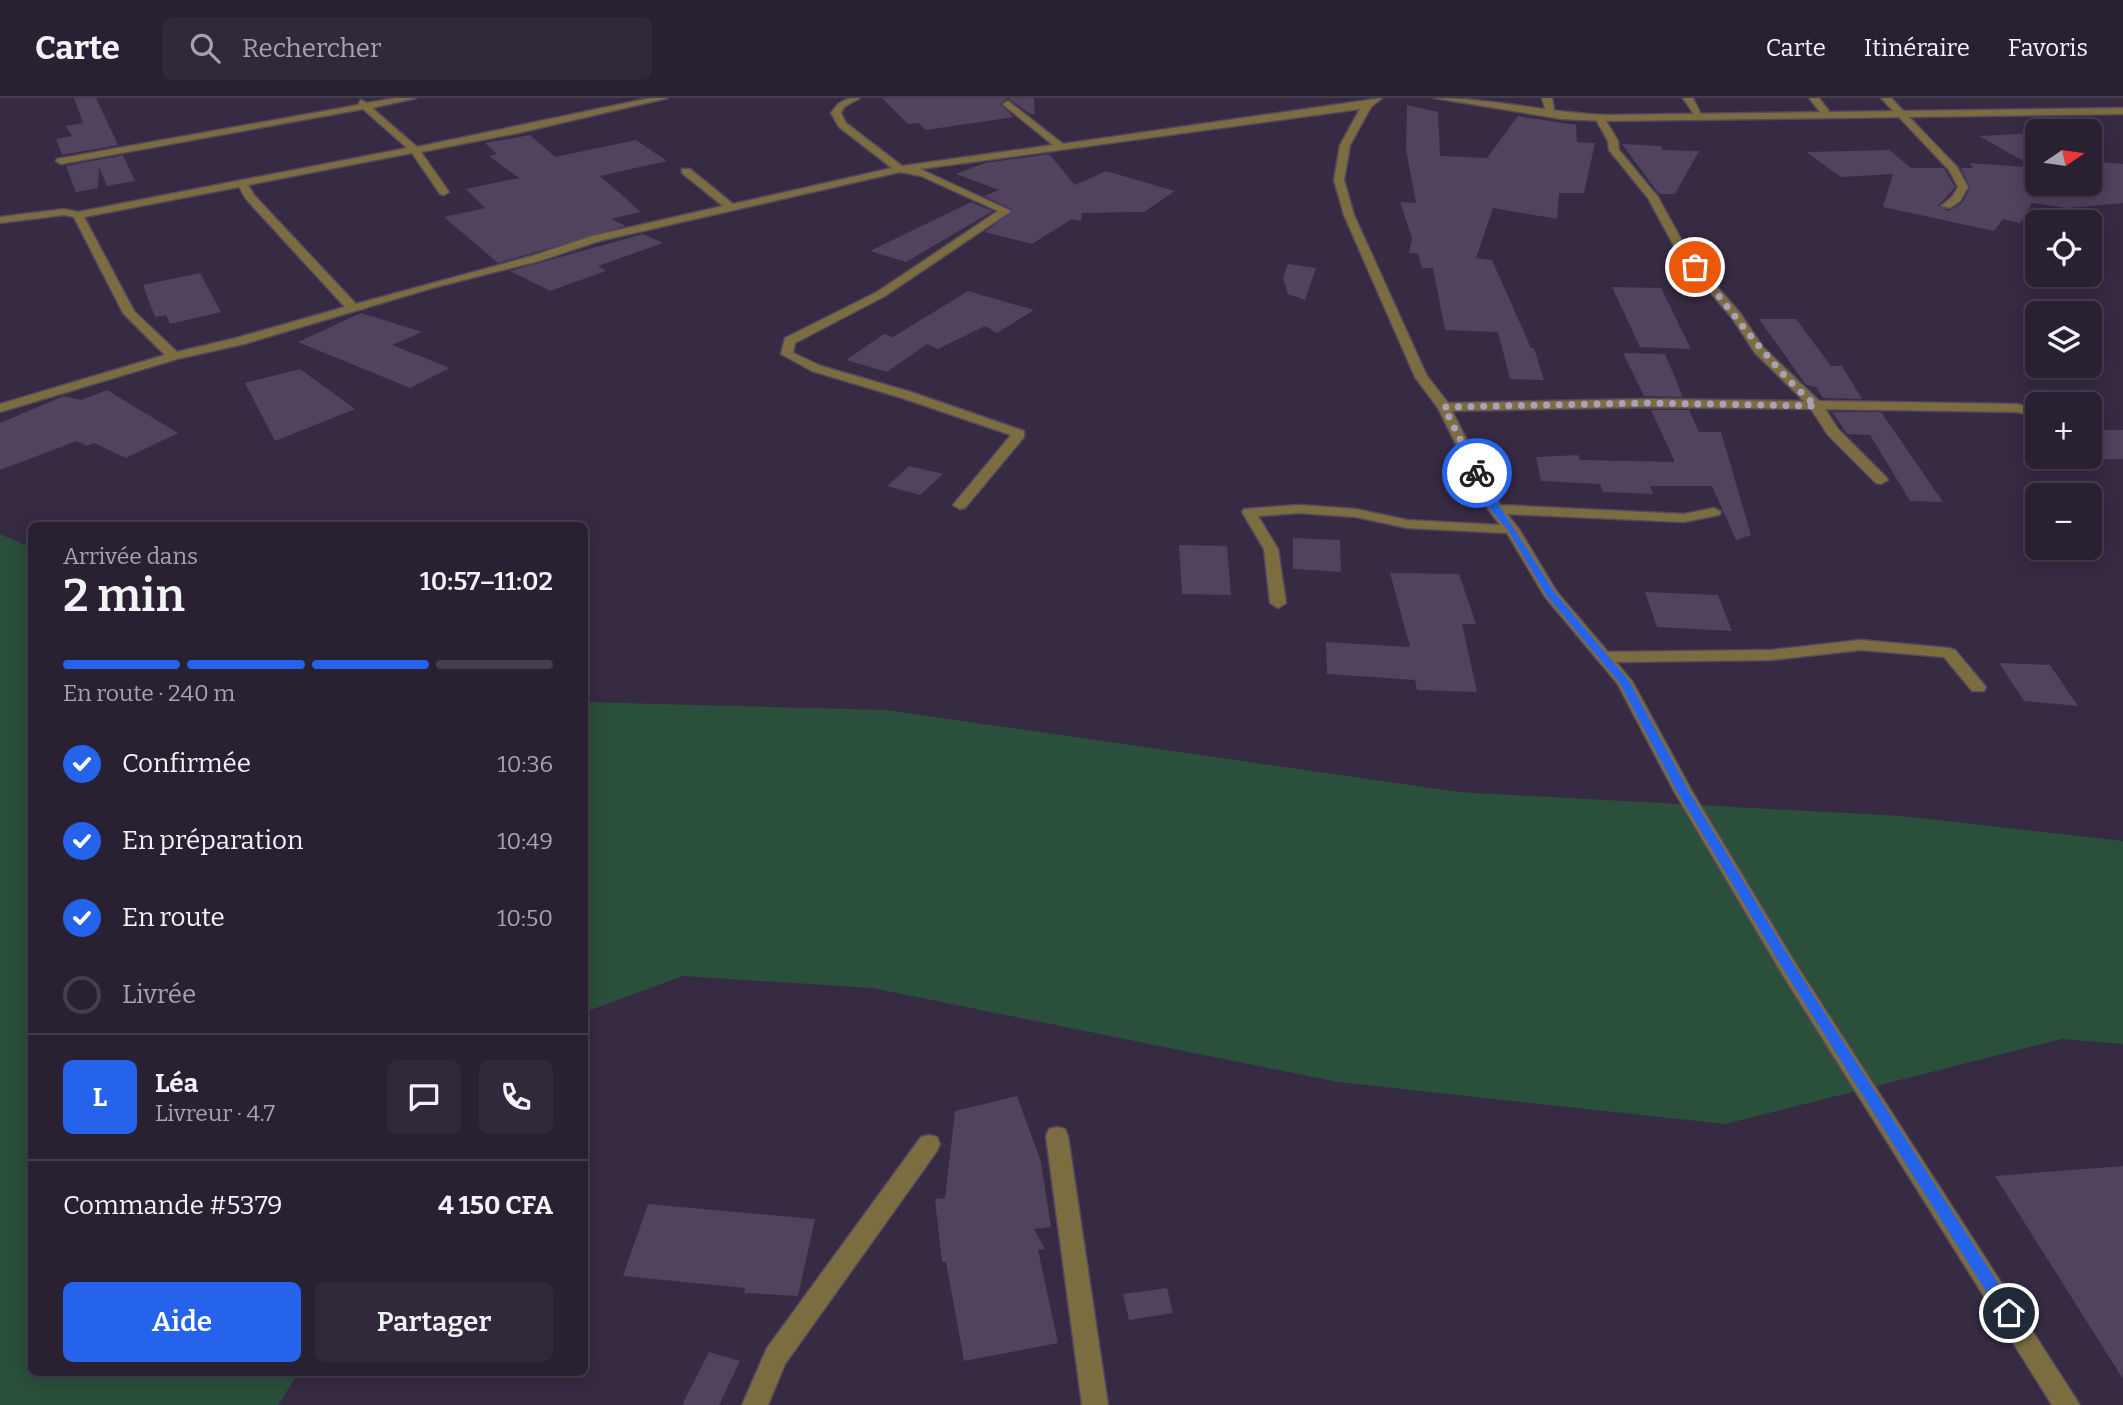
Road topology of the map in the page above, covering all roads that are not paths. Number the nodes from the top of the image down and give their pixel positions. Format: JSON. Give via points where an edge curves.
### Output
{"nodes":[{"id":1,"x":356,"y":98,"type":"edge"},
{"id":2,"x":411,"y":98,"type":"edge"},
{"id":3,"x":663,"y":98,"type":"edge"},
{"id":4,"x":855,"y":98,"type":"edge"},
{"id":5,"x":1439,"y":98,"type":"edge"},
{"id":6,"x":1546,"y":98,"type":"edge"},
{"id":7,"x":1688,"y":98,"type":"edge"},
{"id":8,"x":1814,"y":98,"type":"edge"},
{"id":9,"x":1886,"y":98,"type":"edge"},
{"id":10,"x":1372,"y":102,"type":"edge"},
{"id":11,"x":1009,"y":104,"type":"dead end"},
{"id":12,"x":365,"y":107,"type":"junction"},
{"id":13,"x":2121,"y":112,"type":"edge"},
{"id":14,"x":1901,"y":114,"type":"junction"},
{"id":15,"x":1552,"y":115,"type":"junction"},
{"id":16,"x":1827,"y":115,"type":"junction"},
{"id":17,"x":1600,"y":117,"type":"junction"},
{"id":18,"x":1700,"y":117,"type":"junction"},
{"id":19,"x":1060,"y":146,"type":"junction"},
{"id":20,"x":414,"y":149,"type":"junction"},
{"id":21,"x":61,"y":162,"type":"dead end"},
{"id":22,"x":900,"y":169,"type":"junction"},
{"id":23,"x":686,"y":171,"type":"dead end"},
{"id":24,"x":242,"y":183,"type":"junction"},
{"id":25,"x":444,"y":192,"type":"dead end"},
{"id":26,"x":729,"y":206,"type":"junction"},
{"id":27,"x":1946,"y":206,"type":"dead end"},
{"id":28,"x":78,"y":215,"type":"junction"},
{"id":29,"x":0,"y":220,"type":"edge"},
{"id":30,"x":352,"y":307,"type":"junction"},
{"id":31,"x":174,"y":356,"type":"junction"},
{"id":32,"x":1816,"y":406,"type":"junction"},
{"id":33,"x":1444,"y":407,"type":"junction"},
{"id":34,"x":0,"y":408,"type":"edge"},
{"id":35,"x":2025,"y":410,"type":"edge"},
{"id":36,"x":1881,"y":480,"type":"dead end"},
{"id":37,"x":960,"y":505,"type":"dead end"},
{"id":38,"x":1494,"y":509,"type":"junction"},
{"id":39,"x":1714,"y":512,"type":"dead end"},
{"id":40,"x":1512,"y":529,"type":"junction"},
{"id":41,"x":1278,"y":603,"type":"dead end"},
{"id":42,"x":1603,"y":657,"type":"junction"},
{"id":43,"x":1978,"y":687,"type":"dead end"},
{"id":44,"x":1057,"y":1136,"type":"dead end"},
{"id":45,"x":929,"y":1144,"type":"dead end"},
{"id":46,"x":755,"y":1405,"type":"edge"},
{"id":47,"x":1095,"y":1405,"type":"edge"},
{"id":48,"x":2067,"y":1405,"type":"edge"}],
"edges":[{"from":1,"to":12,"type":"street"},
{"from":2,"to":12,"type":"street"},
{"from":3,"to":20,"type":"street"},
{"from":4,"to":22,"type":"street","via":[[836,113],[842,125]]},
{"from":5,"to":15,"type":"street"},
{"from":6,"to":15,"type":"street"},
{"from":7,"to":18,"type":"street"},
{"from":8,"to":16,"type":"street"},
{"from":9,"to":14,"type":"street"},
{"from":10,"to":19,"type":"street"},
{"from":10,"to":33,"type":"street","via":[[1345,145],[1339,180],[1349,215],[1421,377]]},
{"from":11,"to":19,"type":"street"},
{"from":12,"to":20,"type":"street"},
{"from":12,"to":21,"type":"street"},
{"from":13,"to":14,"type":"street"},
{"from":14,"to":16,"type":"street"},
{"from":14,"to":27,"type":"street","via":[[1954,169],[1963,187]]},
{"from":15,"to":17,"type":"street"},
{"from":16,"to":18,"type":"street"},
{"from":17,"to":18,"type":"street"},
{"from":17,"to":32,"type":"street","via":[[1614,150],[1653,197],[1684,255],[1759,350]]},
{"from":19,"to":22,"type":"street"},
{"from":20,"to":24,"type":"street"},
{"from":20,"to":25,"type":"street"},
{"from":22,"to":26,"type":"street"},
{"from":22,"to":37,"type":"street","via":[[924,173],[1006,211],[881,294],[789,341],[787,354],[806,367],[968,414],[1019,434]]},
{"from":23,"to":26,"type":"street"},
{"from":24,"to":28,"type":"street"},
{"from":24,"to":30,"type":"street"},
{"from":26,"to":30,"type":"street","via":[[596,238],[569,250]]},
{"from":28,"to":29,"type":"street","via":[[64,212]]},
{"from":28,"to":31,"type":"street","via":[[129,313]]},
{"from":30,"to":31,"type":"street","via":[[227,346]]},
{"from":31,"to":34,"type":"street"},
{"from":32,"to":33,"type":"street"},
{"from":32,"to":35,"type":"street"},
{"from":32,"to":36,"type":"street","via":[[1833,432]]},
{"from":33,"to":38,"type":"street"},
{"from":38,"to":39,"type":"street","via":[[1684,518]]},
{"from":38,"to":40,"type":"street"},
{"from":40,"to":41,"type":"street","via":[[1468,530],[1299,509],[1249,512],[1271,549]]},
{"from":40,"to":42,"type":"street","via":[[1550,594]]},
{"from":42,"to":43,"type":"street","via":[[1772,654],[1861,645],[1914,648],[1948,653]]},
{"from":42,"to":48,"type":"street","via":[[1623,681],[1789,969]]},
{"from":44,"to":47,"type":"street"},
{"from":45,"to":46,"type":"street","via":[[776,1356]]}]}
